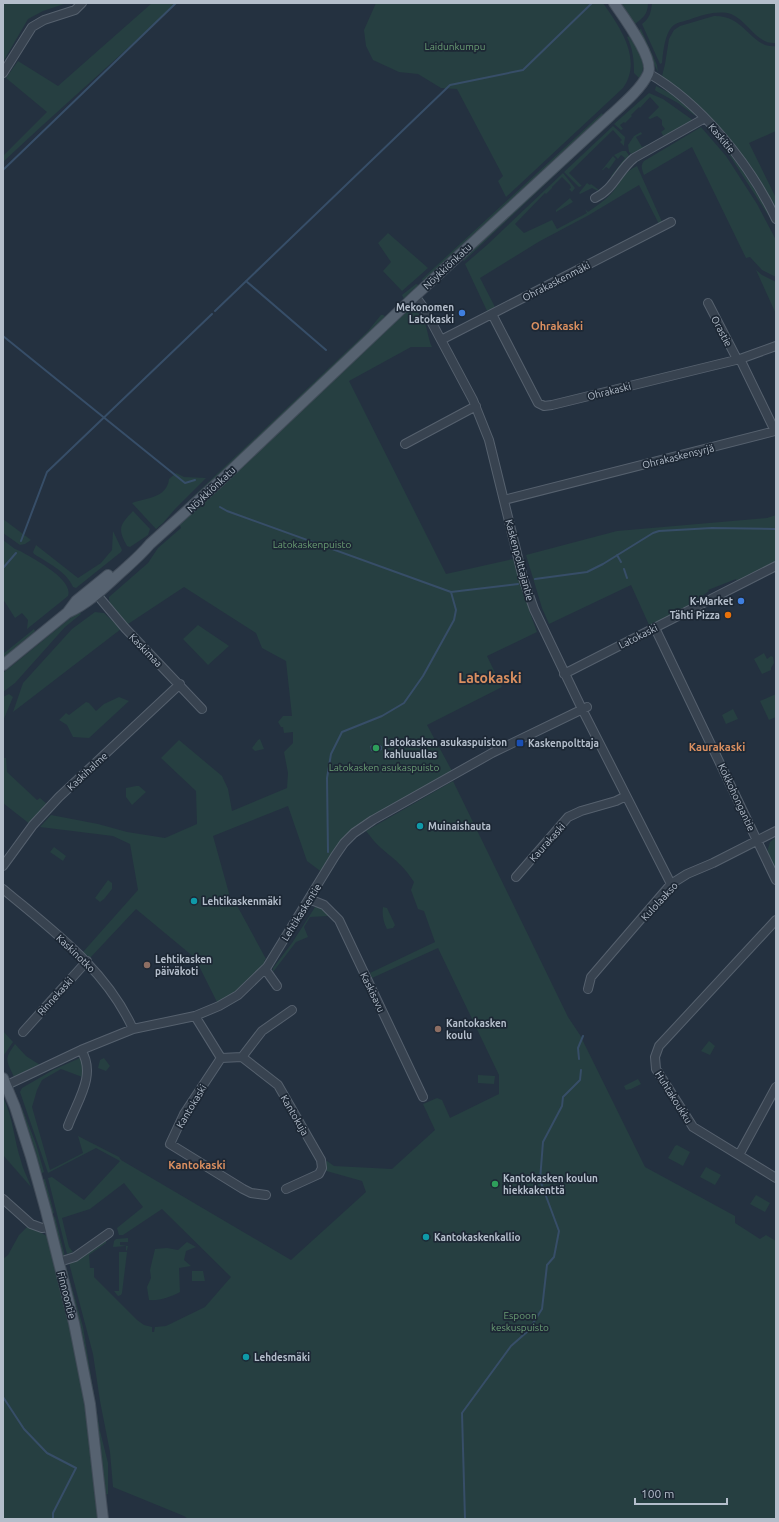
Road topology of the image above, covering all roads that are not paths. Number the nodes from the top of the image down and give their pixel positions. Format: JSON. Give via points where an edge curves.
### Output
{"nodes":[{"id":1,"x":82,"y":3,"type":"edge"},
{"id":2,"x":614,"y":3,"type":"edge"},
{"id":3,"x":3,"y":73,"type":"edge"},
{"id":4,"x":648,"y":74,"type":"junction"},
{"id":5,"x":705,"y":118,"type":"junction"},
{"id":6,"x":595,"y":198,"type":"dead end"},
{"id":7,"x":776,"y":219,"type":"edge"},
{"id":8,"x":671,"y":222,"type":"dead end"},
{"id":9,"x":415,"y":296,"type":"junction"},
{"id":10,"x":708,"y":303,"type":"dead end"},
{"id":11,"x":492,"y":314,"type":"junction"},
{"id":12,"x":441,"y":340,"type":"junction"},
{"id":13,"x":776,"y":346,"type":"edge"},
{"id":14,"x":738,"y":359,"type":"junction"},
{"id":15,"x":476,"y":406,"type":"junction"},
{"id":16,"x":775,"y":433,"type":"edge"},
{"id":17,"x":405,"y":444,"type":"dead end"},
{"id":18,"x":504,"y":500,"type":"junction"},
{"id":19,"x":776,"y":566,"type":"edge"},
{"id":20,"x":94,"y":592,"type":"junction"},
{"id":21,"x":655,"y":628,"type":"junction"},
{"id":22,"x":3,"y":666,"type":"edge"},
{"id":23,"x":564,"y":674,"type":"junction"},
{"id":24,"x":180,"y":684,"type":"junction"},
{"id":25,"x":584,"y":708,"type":"junction"},
{"id":26,"x":202,"y":709,"type":"dead end"},
{"id":27,"x":626,"y":796,"type":"junction"},
{"id":28,"x":776,"y":831,"type":"edge"},
{"id":29,"x":757,"y":841,"type":"junction"},
{"id":30,"x":3,"y":866,"type":"edge"},
{"id":31,"x":516,"y":877,"type":"dead end"},
{"id":32,"x":776,"y":880,"type":"edge"},
{"id":33,"x":671,"y":884,"type":"junction"},
{"id":34,"x":3,"y":889,"type":"edge"},
{"id":35,"x":309,"y":898,"type":"junction"},
{"id":36,"x":776,"y":920,"type":"edge"},
{"id":37,"x":87,"y":961,"type":"junction"},
{"id":38,"x":265,"y":969,"type":"junction"},
{"id":39,"x":277,"y":986,"type":"dead end"},
{"id":40,"x":588,"y":989,"type":"dead end"},
{"id":41,"x":292,"y":1010,"type":"dead end"},
{"id":42,"x":196,"y":1016,"type":"junction"},
{"id":43,"x":133,"y":1029,"type":"junction"},
{"id":44,"x":22,"y":1032,"type":"dead end"},
{"id":45,"x":81,"y":1050,"type":"junction"},
{"id":46,"x":242,"y":1057,"type":"junction"},
{"id":47,"x":220,"y":1058,"type":"junction"},
{"id":48,"x":5,"y":1081,"type":"edge"},
{"id":49,"x":776,"y":1087,"type":"edge"},
{"id":50,"x":423,"y":1097,"type":"dead end"},
{"id":51,"x":68,"y":1126,"type":"dead end"},
{"id":52,"x":739,"y":1155,"type":"junction"},
{"id":53,"x":776,"y":1178,"type":"edge"},
{"id":54,"x":286,"y":1189,"type":"dead end"},
{"id":55,"x":266,"y":1195,"type":"dead end"},
{"id":56,"x":3,"y":1198,"type":"edge"},
{"id":57,"x":50,"y":1227,"type":"junction"},
{"id":58,"x":109,"y":1233,"type":"dead end"},
{"id":59,"x":59,"y":1262,"type":"junction"},
{"id":60,"x":103,"y":1519,"type":"edge"}],
"edges":[{"from":1,"to":3,"type":"street","via":[[75,10],[44,20],[32,27]]},
{"from":2,"to":4,"type":"main road","via":[[647,58]]},
{"from":4,"to":5,"type":"street","name":"Kaskitie","via":[[687,100]]},
{"from":4,"to":9,"type":"main road","name":"Nöykkiönkatu","via":[[610,116]]},
{"from":5,"to":6,"type":"street","via":[[634,158],[624,167],[609,189]]},
{"from":5,"to":7,"type":"street","name":"Kaskitie","via":[[732,149]]},
{"from":8,"to":11,"type":"street","name":"Ohrakaskenmäki"},
{"from":9,"to":12,"type":"street","name":"Kaskenpolttajantie"},
{"from":9,"to":20,"type":"main road","name":"Nöykkiönkatu","via":[[142,554]]},
{"from":10,"to":14,"type":"street","name":"Orastie"},
{"from":11,"to":12,"type":"street","name":"Ohrakaskenmäki"},
{"from":11,"to":14,"type":"street","name":"Ohrakaski","via":[[538,403],[544,406]]},
{"from":12,"to":15,"type":"street","name":"Kaskenpolttajantie"},
{"from":13,"to":14,"type":"street","name":"Ohrakaski"},
{"from":14,"to":16,"type":"street","name":"Ohrakaskensyrjä"},
{"from":15,"to":17,"type":"street"},
{"from":15,"to":18,"type":"street","name":"Kaskenpolttajantie","via":[[489,440]]},
{"from":16,"to":18,"type":"street","name":"Ohrakaskensyrjä"},
{"from":18,"to":23,"type":"street","name":"Kaskenpolttajantie","via":[[534,609]]},
{"from":19,"to":21,"type":"street","name":"Latokaski"},
{"from":20,"to":22,"type":"main road","name":"Nöykkiönkatu","via":[[76,601],[67,613]]},
{"from":20,"to":24,"type":"street","name":"Kaskimaa"},
{"from":21,"to":23,"type":"street","name":"Latokaski"},
{"from":21,"to":29,"type":"street","name":"Kokkohongantie"},
{"from":23,"to":25,"type":"street","name":"Kaskenpolttajantie"},
{"from":24,"to":26,"type":"street","name":"Kaskimaa"},
{"from":24,"to":30,"type":"street","name":"Kaskihalme","via":[[59,798],[33,825]]},
{"from":25,"to":27,"type":"street","name":"Kaskenpolttajantie"},
{"from":25,"to":35,"type":"street","name":"Lehtikaskentie","via":[[492,753],[354,833],[344,843]]},
{"from":27,"to":31,"type":"street","name":"Kaurakaski","via":[[568,817]]},
{"from":27,"to":33,"type":"street","name":"Kaskenpolttajantie"},
{"from":28,"to":29,"type":"street","name":"Kulolaakso"},
{"from":29,"to":32,"type":"street","name":"Kokkohongantie"},
{"from":29,"to":33,"type":"street","name":"Kulolaakso"},
{"from":33,"to":40,"type":"street","name":"Kulolaakso","via":[[591,977]]},
{"from":34,"to":37,"type":"street","name":"Kaskinotko"},
{"from":35,"to":38,"type":"street","name":"Lehtikaskentie"},
{"from":35,"to":50,"type":"street","name":"Kaskisavu","via":[[324,905],[339,920]]},
{"from":36,"to":52,"type":"street","name":"Huhtakoukku","via":[[659,1046],[655,1057],[656,1069],[692,1127]]},
{"from":37,"to":43,"type":"street","name":"Kaskinotko","via":[[114,994]]},
{"from":37,"to":44,"type":"street","name":"Rinnekaski"},
{"from":38,"to":39,"type":"street"},
{"from":38,"to":42,"type":"street","name":"Lehtikaskentie","via":[[238,995]]},
{"from":41,"to":46,"type":"street","via":[[262,1031]]},
{"from":42,"to":43,"type":"street","name":"Lehtikaskentie"},
{"from":42,"to":47,"type":"street"},
{"from":43,"to":45,"type":"street","name":"Lehtikaskentie"},
{"from":45,"to":48,"type":"street","name":"Lehtikaskentie"},
{"from":45,"to":51,"type":"street","via":[[86,1061],[87,1080]]},
{"from":46,"to":47,"type":"street"},
{"from":46,"to":54,"type":"street","name":"Kantokuja","via":[[278,1085],[321,1160],[322,1168],[319,1174]]},
{"from":47,"to":55,"type":"street","name":"Kantokaski","via":[[184,1114],[170,1144],[243,1189]]},
{"from":48,"to":57,"type":"main road","name":"Finnoontie","via":[[27,1142]]},
{"from":49,"to":52,"type":"street"},
{"from":52,"to":53,"type":"street","name":"Huhtakoukku"},
{"from":56,"to":57,"type":"street","via":[[31,1224],[42,1228]]},
{"from":57,"to":59,"type":"main road","name":"Finnoontie"},
{"from":58,"to":59,"type":"street","via":[[75,1257]]},
{"from":59,"to":60,"type":"main road","name":"Finnoontie","via":[[90,1404]]}]}
